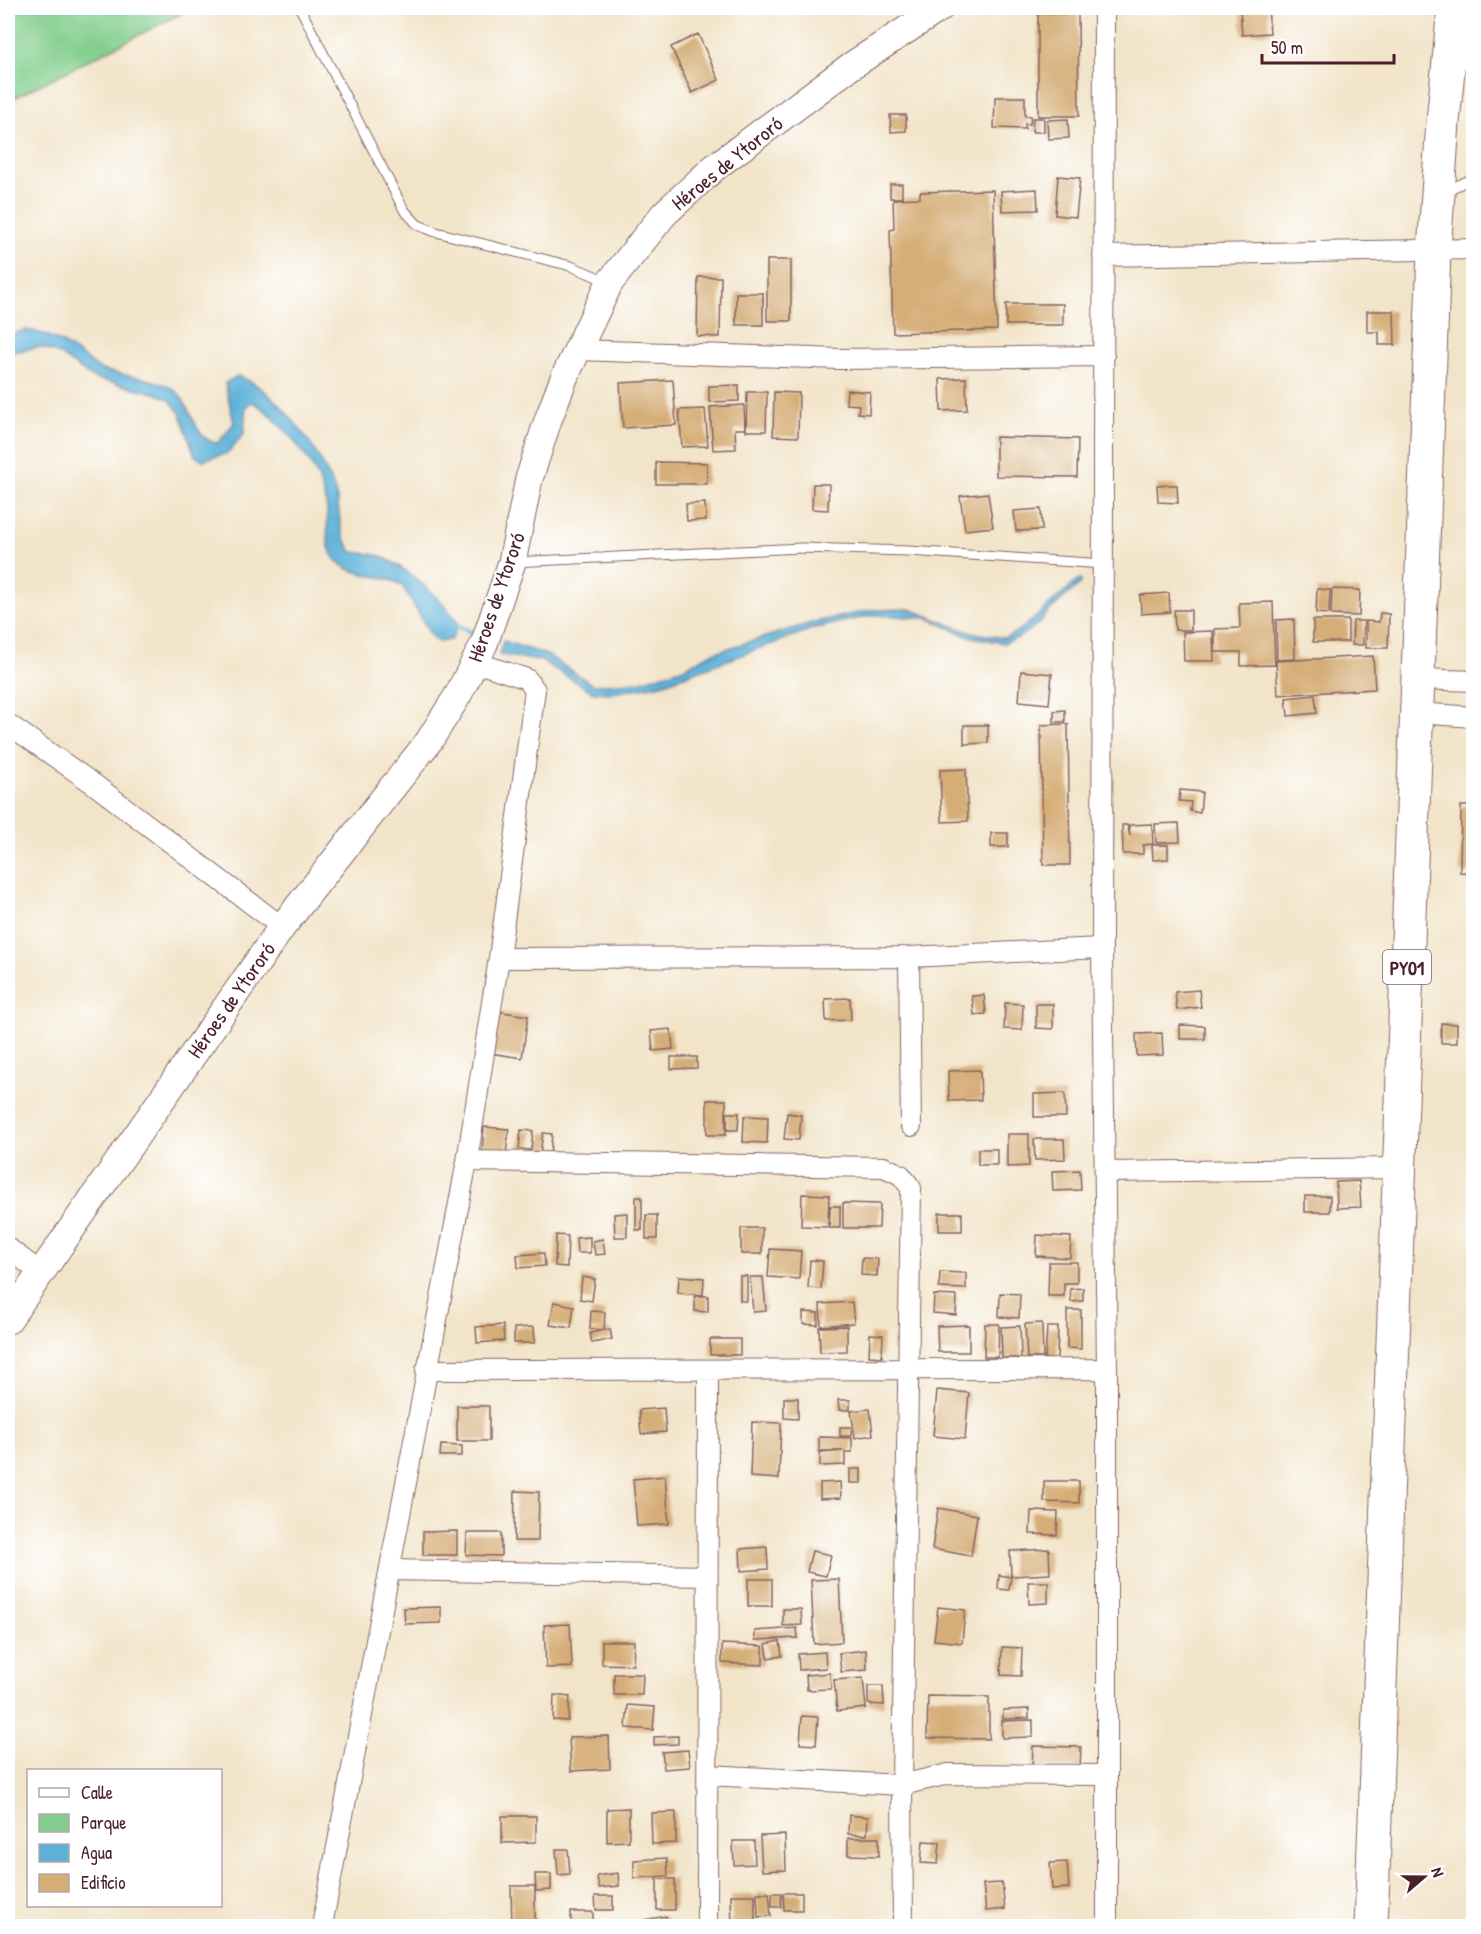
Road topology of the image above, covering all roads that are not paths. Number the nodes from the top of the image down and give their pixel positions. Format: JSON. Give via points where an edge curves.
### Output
{"nodes":[{"id":1,"x":300,"y":8,"type":"edge"},
{"id":2,"x":940,"y":8,"type":"edge"},
{"id":3,"x":1104,"y":8,"type":"edge"},
{"id":4,"x":1454,"y":8,"type":"edge"},
{"id":5,"x":1461,"y":61,"type":"edge"},
{"id":6,"x":1473,"y":178,"type":"edge"},
{"id":7,"x":1437,"y":194,"type":"junction"},
{"id":8,"x":1473,"y":249,"type":"edge"},
{"id":9,"x":1434,"y":251,"type":"junction"},
{"id":10,"x":1103,"y":256,"type":"junction"},
{"id":11,"x":610,"y":282,"type":"junction"},
{"id":12,"x":578,"y":350,"type":"junction"},
{"id":13,"x":1104,"y":357,"type":"junction"},
{"id":14,"x":512,"y":562,"type":"junction"},
{"id":15,"x":1104,"y":564,"type":"junction"},
{"id":16,"x":479,"y":653,"type":"junction"},
{"id":17,"x":1419,"y":679,"type":"junction"},
{"id":18,"x":1473,"y":681,"type":"edge"},
{"id":19,"x":1417,"y":713,"type":"junction"},
{"id":20,"x":1473,"y":717,"type":"edge"},
{"id":21,"x":8,"y":724,"type":"edge"},
{"id":22,"x":282,"y":927,"type":"junction"},
{"id":23,"x":1102,"y":948,"type":"junction"},
{"id":24,"x":909,"y":957,"type":"junction"},
{"id":25,"x":499,"y":958,"type":"junction"},
{"id":26,"x":911,"y":1126,"type":"dead end"},
{"id":27,"x":467,"y":1161,"type":"junction"},
{"id":28,"x":1400,"y":1168,"type":"junction"},
{"id":29,"x":1105,"y":1172,"type":"junction"},
{"id":30,"x":8,"y":1248,"type":"edge"},
{"id":31,"x":41,"y":1273,"type":"junction"},
{"id":32,"x":8,"y":1320,"type":"edge"},
{"id":33,"x":909,"y":1368,"type":"junction"},
{"id":34,"x":1107,"y":1369,"type":"junction"},
{"id":35,"x":426,"y":1370,"type":"junction"},
{"id":36,"x":708,"y":1371,"type":"junction"},
{"id":37,"x":391,"y":1570,"type":"junction"},
{"id":38,"x":706,"y":1576,"type":"junction"},
{"id":39,"x":707,"y":1775,"type":"junction"},
{"id":40,"x":1106,"y":1775,"type":"junction"},
{"id":41,"x":902,"y":1785,"type":"junction"},
{"id":42,"x":322,"y":1926,"type":"edge"},
{"id":43,"x":707,"y":1926,"type":"edge"},
{"id":44,"x":903,"y":1926,"type":"edge"},
{"id":45,"x":1107,"y":1926,"type":"edge"},
{"id":46,"x":1371,"y":1926,"type":"edge"}],
"edges":[{"from":1,"to":11,"type":"lane","via":[[404,210],[418,225],[571,266]]},
{"from":2,"to":11,"type":"main road","name":"Héroes de Ytororó","via":[[851,66],[715,167],[664,214]]},
{"from":3,"to":10,"type":"street"},
{"from":4,"to":5,"type":"highway","number":"PY01"},
{"from":5,"to":7,"type":"highway","number":"PY01"},
{"from":6,"to":7,"type":"lane"},
{"from":7,"to":9,"type":"highway","number":"PY01"},
{"from":8,"to":9,"type":"street"},
{"from":9,"to":10,"type":"street"},
{"from":9,"to":17,"type":"highway","number":"PY01"},
{"from":10,"to":13,"type":"street"},
{"from":11,"to":12,"type":"main road","name":"Héroes de Ytororó"},
{"from":12,"to":13,"type":"street","via":[[840,359]]},
{"from":12,"to":14,"type":"main road","name":"Héroes de Ytororó","via":[[548,420],[529,479]]},
{"from":13,"to":15,"type":"street"},
{"from":14,"to":15,"type":"lane","via":[[801,548]]},
{"from":14,"to":16,"type":"main road","name":"Héroes de Ytororó"},
{"from":15,"to":23,"type":"street"},
{"from":16,"to":22,"type":"main road","name":"Héroes de Ytororó","via":[[429,741]]},
{"from":16,"to":25,"type":"street","via":[[527,679],[535,690]]},
{"from":17,"to":18,"type":"street"},
{"from":17,"to":19,"type":"highway","number":"PY01"},
{"from":19,"to":20,"type":"street"},
{"from":19,"to":28,"type":"highway","number":"PY01"},
{"from":21,"to":22,"type":"street"},
{"from":22,"to":31,"type":"main road","name":"Héroes de Ytororó"},
{"from":23,"to":24,"type":"street"},
{"from":23,"to":29,"type":"street"},
{"from":24,"to":25,"type":"street"},
{"from":24,"to":26,"type":"street"},
{"from":25,"to":27,"type":"street"},
{"from":27,"to":33,"type":"street","via":[[884,1167],[902,1175],[911,1188]]},
{"from":27,"to":35,"type":"street"},
{"from":28,"to":29,"type":"street"},
{"from":28,"to":46,"type":"highway","number":"PY01"},
{"from":29,"to":34,"type":"street"},
{"from":30,"to":31,"type":"street"},
{"from":31,"to":32,"type":"main road","name":"Héroes de Ytororó"},
{"from":33,"to":34,"type":"street"},
{"from":33,"to":36,"type":"street"},
{"from":33,"to":41,"type":"street"},
{"from":34,"to":40,"type":"street"},
{"from":35,"to":36,"type":"street"},
{"from":35,"to":37,"type":"street"},
{"from":36,"to":38,"type":"street"},
{"from":37,"to":38,"type":"street"},
{"from":37,"to":42,"type":"street"},
{"from":38,"to":39,"type":"street"},
{"from":39,"to":41,"type":"street"},
{"from":39,"to":43,"type":"street"},
{"from":40,"to":41,"type":"street","via":[[948,1774]]},
{"from":40,"to":45,"type":"street"},
{"from":41,"to":44,"type":"street"}]}
